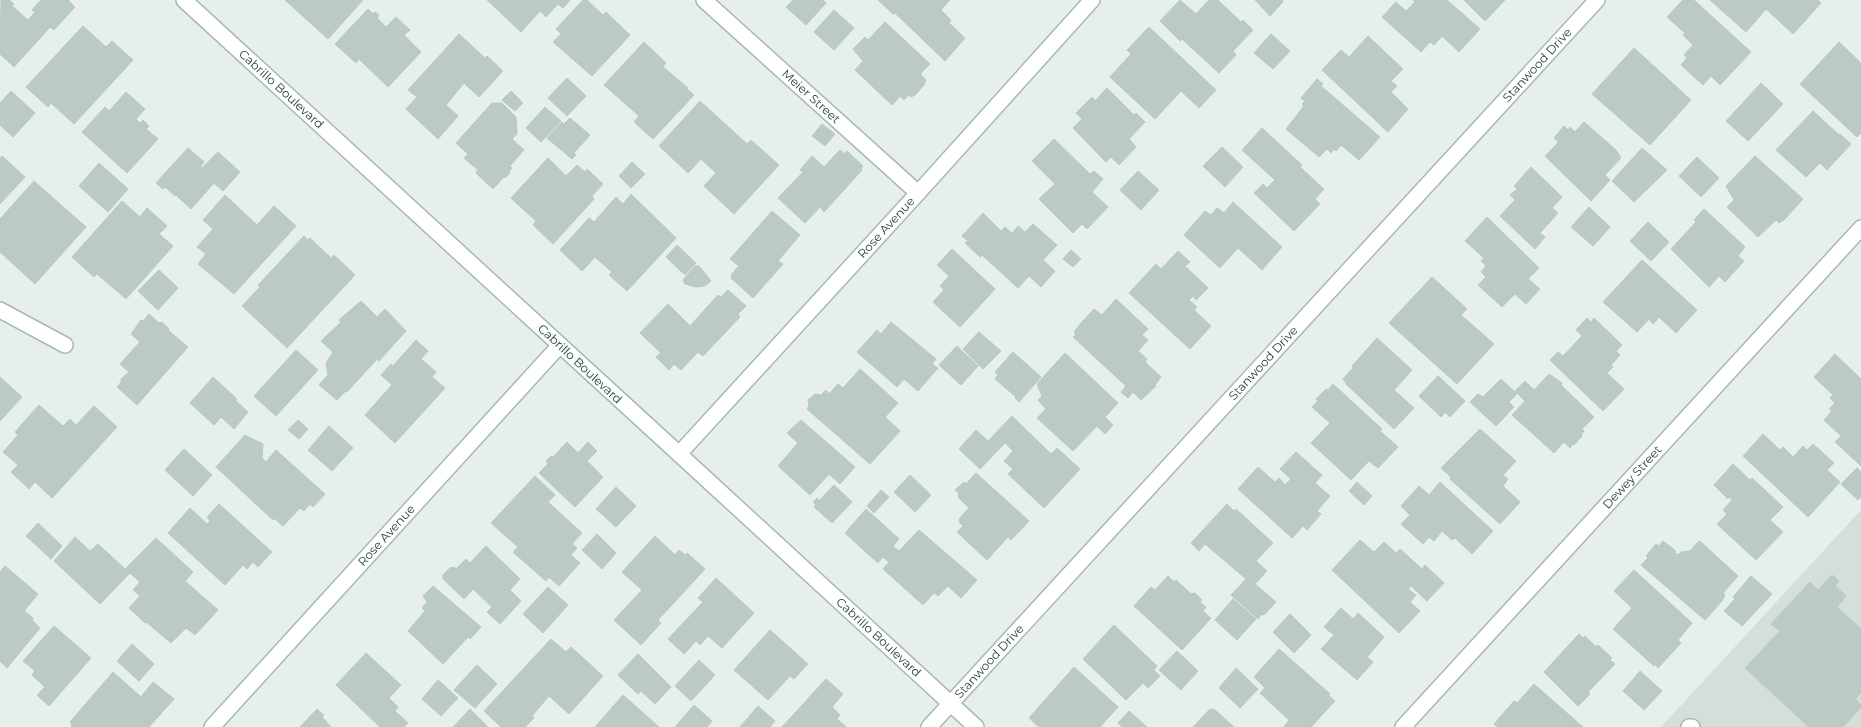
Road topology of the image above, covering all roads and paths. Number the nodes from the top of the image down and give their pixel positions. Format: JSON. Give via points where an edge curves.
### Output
{"nodes":[{"id":1,"x":184,"y":0,"type":"edge"},
{"id":2,"x":704,"y":0,"type":"edge"},
{"id":3,"x":1092,"y":0,"type":"edge"},
{"id":4,"x":1597,"y":0,"type":"edge"},
{"id":5,"x":918,"y":193,"type":"junction"},
{"id":6,"x":1861,"y":228,"type":"edge"},
{"id":7,"x":0,"y":310,"type":"edge"},
{"id":8,"x":65,"y":345,"type":"dead end"},
{"id":9,"x":560,"y":345,"type":"junction"},
{"id":10,"x":679,"y":454,"type":"junction"},
{"id":11,"x":950,"y":704,"type":"junction"},
{"id":12,"x":212,"y":727,"type":"edge"},
{"id":13,"x":929,"y":727,"type":"edge"},
{"id":14,"x":976,"y":727,"type":"edge"},
{"id":15,"x":1403,"y":727,"type":"edge"}],
"edges":[{"from":1,"to":9,"type":"street","name":"Cabrillo Boulevard"},
{"from":2,"to":5,"type":"street","name":"Meier Street"},
{"from":3,"to":5,"type":"street","name":"Rose Avenue"},
{"from":4,"to":11,"type":"street","name":"Stanwood Drive"},
{"from":5,"to":10,"type":"street","name":"Rose Avenue"},
{"from":6,"to":15,"type":"street","name":"Dewey Street"},
{"from":7,"to":8,"type":"street"},
{"from":9,"to":10,"type":"street","name":"Cabrillo Boulevard"},
{"from":9,"to":12,"type":"street","name":"Rose Avenue"},
{"from":10,"to":11,"type":"street","name":"Cabrillo Boulevard"},
{"from":11,"to":13,"type":"street","name":"Stanwood Drive"},
{"from":11,"to":14,"type":"street","name":"Cabrillo Boulevard"}]}
